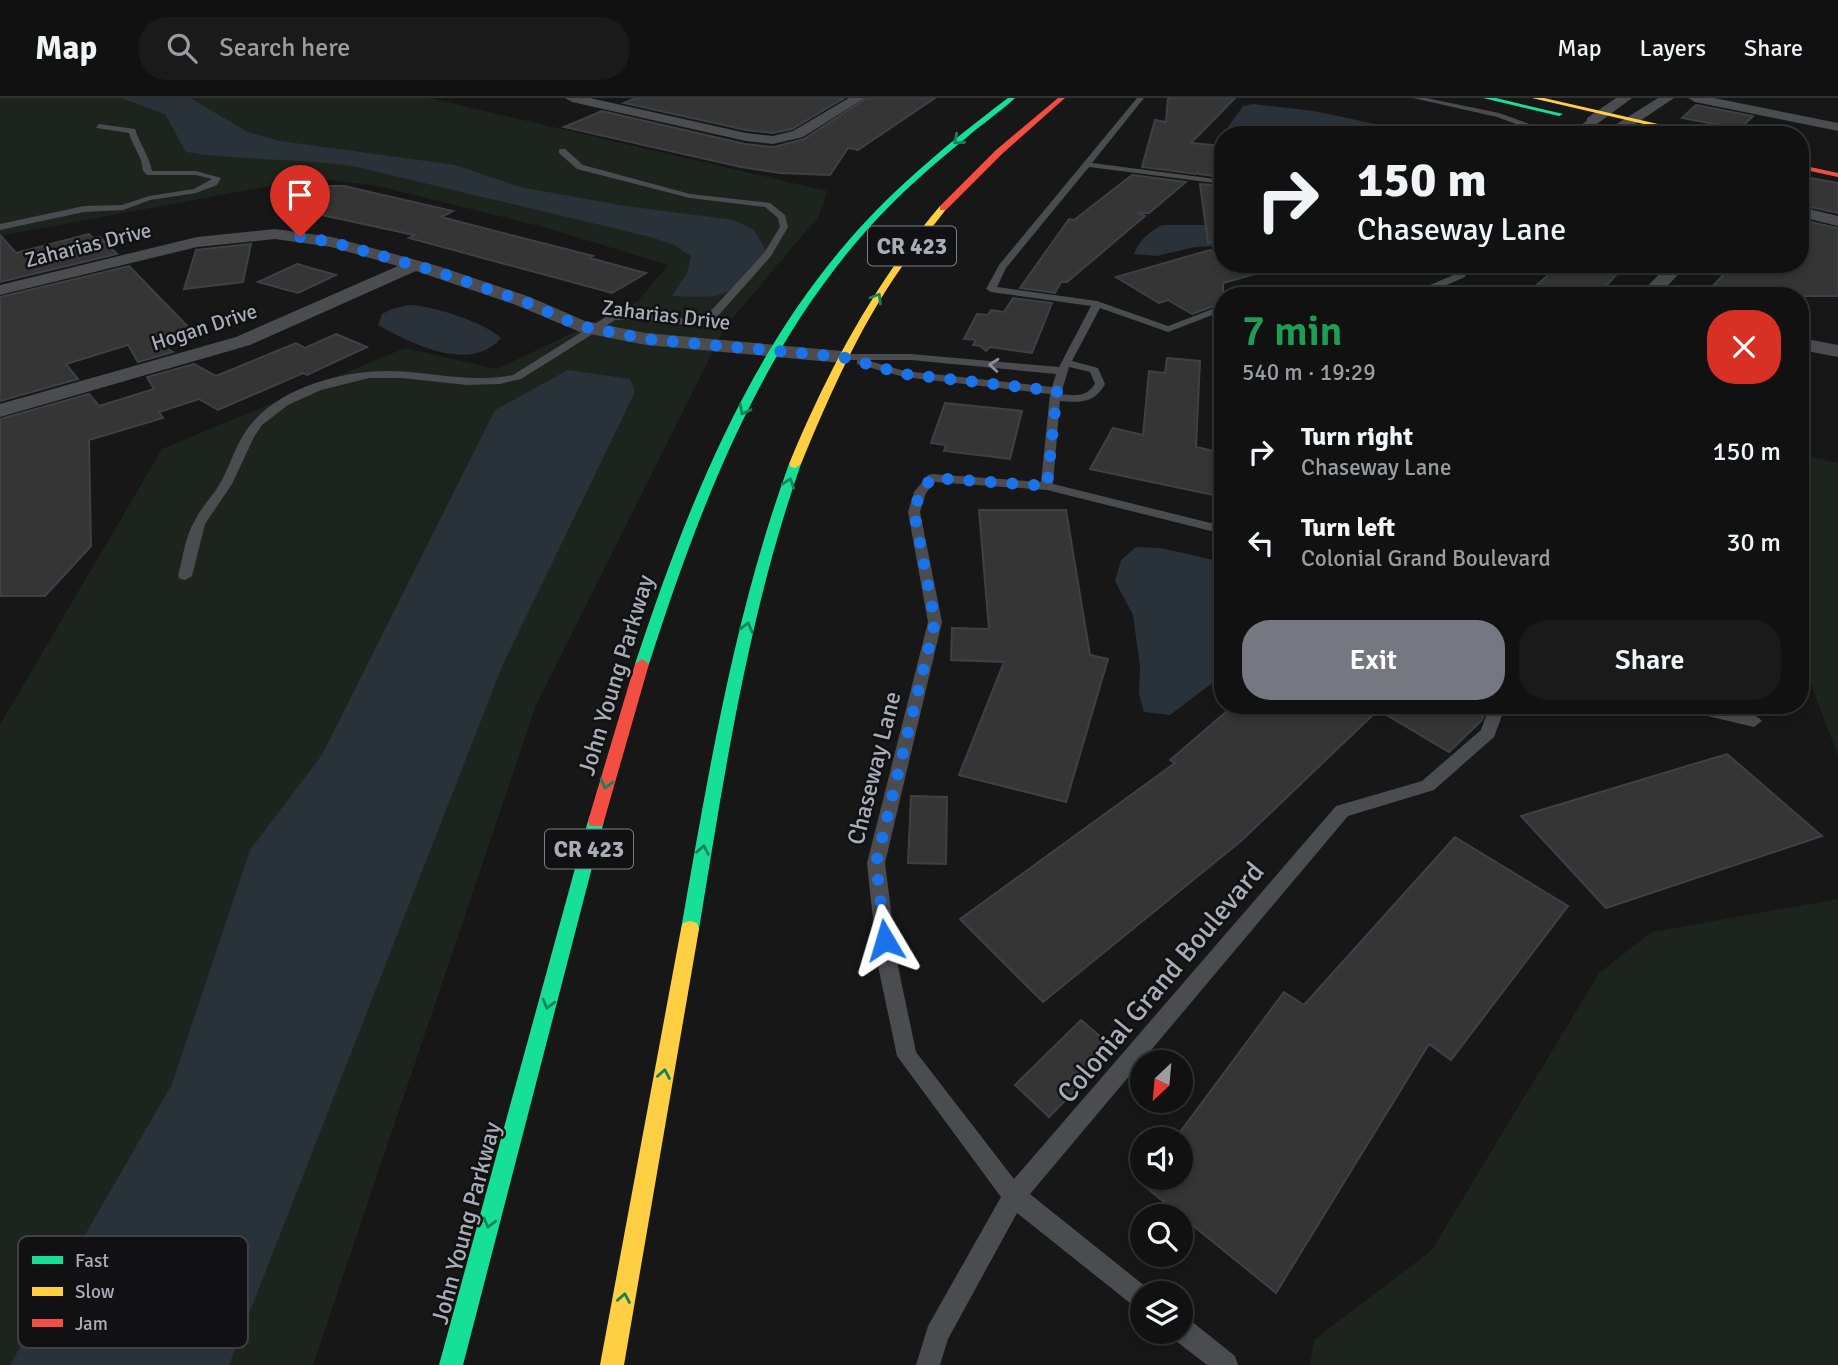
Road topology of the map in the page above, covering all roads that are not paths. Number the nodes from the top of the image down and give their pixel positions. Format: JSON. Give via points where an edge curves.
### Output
{"nodes":[{"id":1,"x":572,"y":98,"type":"edge"},
{"id":2,"x":858,"y":98,"type":"edge"},
{"id":3,"x":1012,"y":98,"type":"edge"},
{"id":4,"x":1062,"y":98,"type":"edge"},
{"id":5,"x":1141,"y":98,"type":"edge"},
{"id":6,"x":1416,"y":98,"type":"edge"},
{"id":7,"x":1486,"y":98,"type":"edge"},
{"id":8,"x":1535,"y":98,"type":"edge"},
{"id":9,"x":1625,"y":98,"type":"edge"},
{"id":10,"x":1667,"y":98,"type":"edge"},
{"id":11,"x":1695,"y":98,"type":"edge"},
{"id":12,"x":1804,"y":101,"type":"dead end"},
{"id":13,"x":1786,"y":116,"type":"junction"},
{"id":14,"x":1628,"y":124,"type":"junction"},
{"id":15,"x":99,"y":126,"type":"dead end"},
{"id":16,"x":1529,"y":126,"type":"edge"},
{"id":17,"x":1589,"y":126,"type":"edge"},
{"id":18,"x":1591,"y":126,"type":"edge"},
{"id":19,"x":1594,"y":126,"type":"edge"},
{"id":20,"x":1605,"y":126,"type":"edge"},
{"id":21,"x":1632,"y":126,"type":"edge"},
{"id":22,"x":1641,"y":126,"type":"edge"},
{"id":23,"x":1838,"y":127,"type":"edge"},
{"id":24,"x":562,"y":151,"type":"dead end"},
{"id":25,"x":1809,"y":158,"type":"edge"},
{"id":26,"x":1085,"y":164,"type":"junction"},
{"id":27,"x":1838,"y":164,"type":"edge"},
{"id":28,"x":1809,"y":169,"type":"edge"},
{"id":29,"x":1838,"y":175,"type":"edge"},
{"id":30,"x":1214,"y":181,"type":"edge"},
{"id":31,"x":1809,"y":214,"type":"edge"},
{"id":32,"x":1838,"y":221,"type":"edge"},
{"id":33,"x":0,"y":227,"type":"edge"},
{"id":34,"x":415,"y":265,"type":"junction"},
{"id":35,"x":1463,"y":273,"type":"edge"},
{"id":36,"x":1670,"y":273,"type":"edge"},
{"id":37,"x":1434,"y":287,"type":"edge"},
{"id":38,"x":1656,"y":287,"type":"edge"},
{"id":39,"x":0,"y":290,"type":"edge"},
{"id":40,"x":1097,"y":304,"type":"junction"},
{"id":41,"x":1214,"y":312,"type":"edge"},
{"id":42,"x":592,"y":328,"type":"junction"},
{"id":43,"x":1809,"y":346,"type":"edge"},
{"id":44,"x":776,"y":350,"type":"junction"},
{"id":45,"x":1838,"y":351,"type":"edge"},
{"id":46,"x":842,"y":357,"type":"junction"},
{"id":47,"x":1064,"y":367,"type":"junction"},
{"id":48,"x":1056,"y":394,"type":"junction"},
{"id":49,"x":0,"y":411,"type":"edge"},
{"id":50,"x":1047,"y":486,"type":"junction"},
{"id":51,"x":1214,"y":528,"type":"edge"},
{"id":52,"x":185,"y":576,"type":"dead end"},
{"id":53,"x":1495,"y":714,"type":"edge"},
{"id":54,"x":1720,"y":714,"type":"edge"},
{"id":55,"x":1754,"y":722,"type":"dead end"},
{"id":56,"x":1014,"y":1196,"type":"junction"},
{"id":57,"x":1130,"y":1289,"type":"edge"},
{"id":58,"x":1193,"y":1339,"type":"edge"},
{"id":59,"x":451,"y":1365,"type":"edge"},
{"id":60,"x":612,"y":1365,"type":"edge"},
{"id":61,"x":928,"y":1365,"type":"edge"},
{"id":62,"x":1226,"y":1365,"type":"edge"}],
"edges":[{"from":1,"to":2,"type":"street","via":[[774,140],[798,134]]},
{"from":3,"to":44,"type":"main road","name":"John Young Parkway","number":"CR 423","one_way":true,"via":[[903,188],[848,248]]},
{"from":46,"to":4,"type":"main road","number":"CR 423","one_way":true,"via":[[904,256],[946,204],[993,155]]},
{"from":5,"to":26,"type":"lane"},
{"from":6,"to":16,"type":"lane","via":[[1499,115]]},
{"from":7,"to":17,"type":"main road"},
{"from":8,"to":18,"type":"main road"},
{"from":9,"to":19,"type":"street"},
{"from":10,"to":14,"type":"street"},
{"from":11,"to":13,"type":"street"},
{"from":12,"to":13,"type":"street"},
{"from":13,"to":23,"type":"street"},
{"from":14,"to":20,"type":"main road"},
{"from":14,"to":21,"type":"main road"},
{"from":14,"to":22,"type":"main road"},
{"from":15,"to":33,"type":"lane","via":[[132,131],[150,173],[217,178],[196,191]]},
{"from":24,"to":42,"type":"lane","via":[[580,167],[690,196],[767,205],[782,217],[784,227],[768,254],[713,315],[688,323],[613,317]]},
{"from":25,"to":27,"type":"main road"},
{"from":26,"to":30,"type":"lane"},
{"from":26,"to":40,"type":"lane","via":[[1002,267],[991,289]]},
{"from":28,"to":29,"type":"main road"},
{"from":31,"to":32,"type":"street"},
{"from":34,"to":39,"type":"street","name":"Zaharias Drive","via":[[332,242],[275,234],[197,242]]},
{"from":34,"to":42,"type":"street","name":"Zaharias Drive"},
{"from":34,"to":49,"type":"street","name":"Hogan Drive","via":[[243,341]]},
{"from":35,"to":37,"type":"lane"},
{"from":36,"to":38,"type":"street"},
{"from":40,"to":41,"type":"lane","via":[[1168,330]]},
{"from":40,"to":47,"type":"lane"},
{"from":42,"to":44,"type":"street","name":"Zaharias Drive","via":[[646,339]]},
{"from":42,"to":52,"type":"lane","via":[[517,377],[500,382],[363,375],[293,398],[257,423],[199,524]]},
{"from":43,"to":45,"type":"street"},
{"from":44,"to":46,"type":"street","name":"Zaharias Drive"},
{"from":44,"to":59,"type":"main road","name":"John Young Parkway","number":"CR 423","one_way":true,"via":[[704,493],[670,576],[629,702]]},
{"from":47,"to":46,"type":"lane","one_way":true},
{"from":46,"to":48,"type":"lane","via":[[904,374]]},
{"from":60,"to":46,"type":"main road","number":"CR 423","one_way":true,"via":[[743,642],[794,469]]},
{"from":47,"to":48,"type":"lane"},
{"from":47,"to":48,"type":"lane","via":[[1094,370],[1100,384],[1096,394],[1085,400]]},
{"from":48,"to":50,"type":"lane"},
{"from":50,"to":51,"type":"lane"},
{"from":50,"to":56,"type":"lane","name":"Chaseway Lane","via":[[932,478],[920,492],[914,512],[935,622],[876,863],[888,966],[907,1056]]},
{"from":53,"to":56,"type":"lane","name":"Colonial Grand Boulevard","via":[[1488,733],[1428,786],[1342,811]]},
{"from":54,"to":55,"type":"lane"},
{"from":56,"to":57,"type":"lane"},
{"from":56,"to":61,"type":"lane","name":"Colonial Grand Boulevard","via":[[937,1335]]},
{"from":58,"to":62,"type":"lane"}]}
